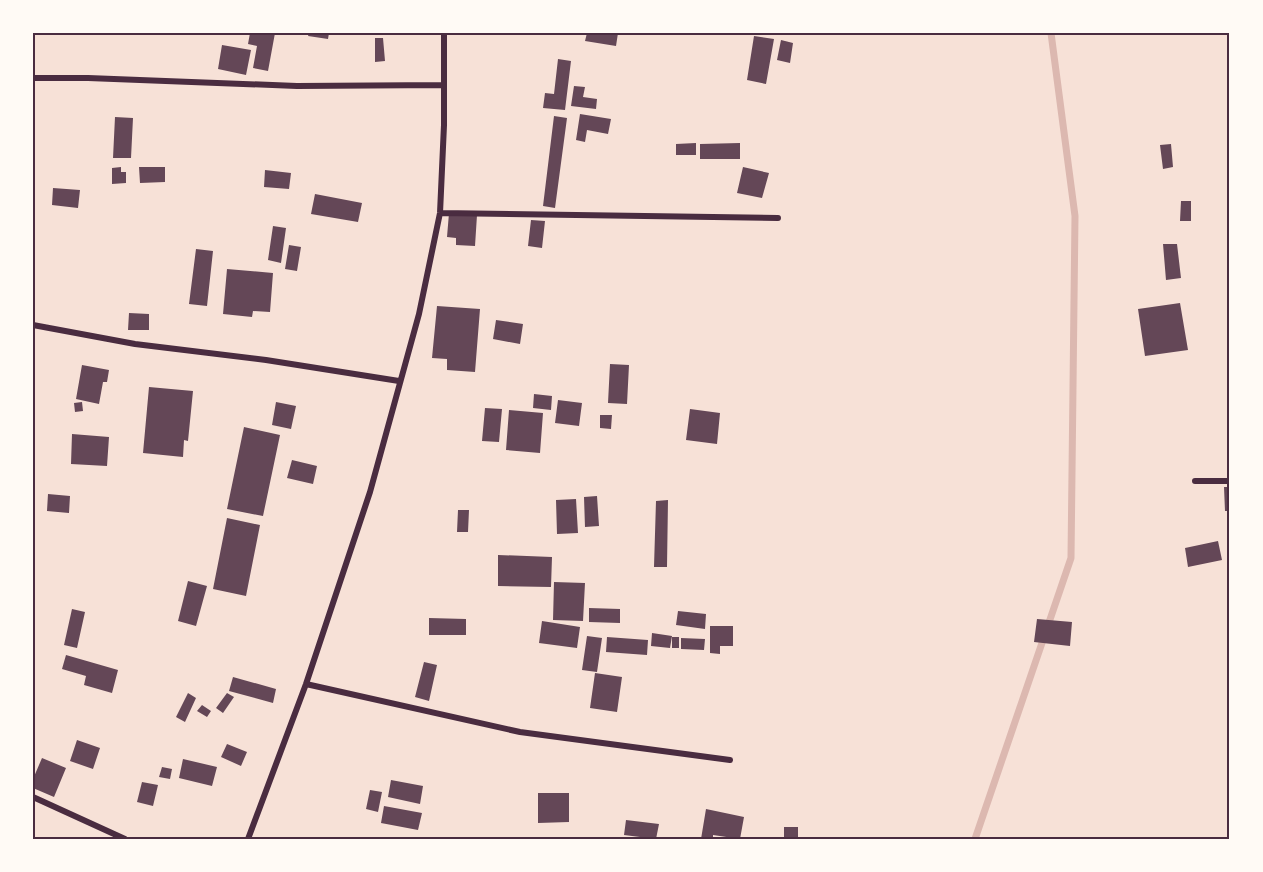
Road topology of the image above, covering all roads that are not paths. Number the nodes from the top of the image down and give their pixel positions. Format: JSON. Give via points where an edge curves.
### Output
{"nodes":[{"id":1,"x":444,"y":33,"type":"edge"},
{"id":2,"x":33,"y":78,"type":"edge"},
{"id":3,"x":444,"y":86,"type":"junction"},
{"id":4,"x":440,"y":213,"type":"junction"},
{"id":5,"x":778,"y":218,"type":"dead end"},
{"id":6,"x":33,"y":325,"type":"edge"},
{"id":7,"x":399,"y":381,"type":"junction"},
{"id":8,"x":1195,"y":481,"type":"dead end"},
{"id":9,"x":1230,"y":481,"type":"edge"},
{"id":10,"x":306,"y":684,"type":"junction"},
{"id":11,"x":730,"y":760,"type":"dead end"},
{"id":12,"x":33,"y":797,"type":"edge"},
{"id":13,"x":125,"y":839,"type":"edge"},
{"id":14,"x":248,"y":839,"type":"edge"}],
"edges":[{"from":1,"to":3,"type":"street"},
{"from":2,"to":3,"type":"street"},
{"from":3,"to":4,"type":"street"},
{"from":4,"to":5,"type":"street"},
{"from":4,"to":7,"type":"street","via":[[419,314]]},
{"from":6,"to":7,"type":"street","via":[[135,344]]},
{"from":7,"to":10,"type":"street","via":[[370,492]]},
{"from":8,"to":9,"type":"street"},
{"from":10,"to":11,"type":"street","via":[[520,732]]},
{"from":10,"to":14,"type":"street"},
{"from":12,"to":13,"type":"street"}]}
